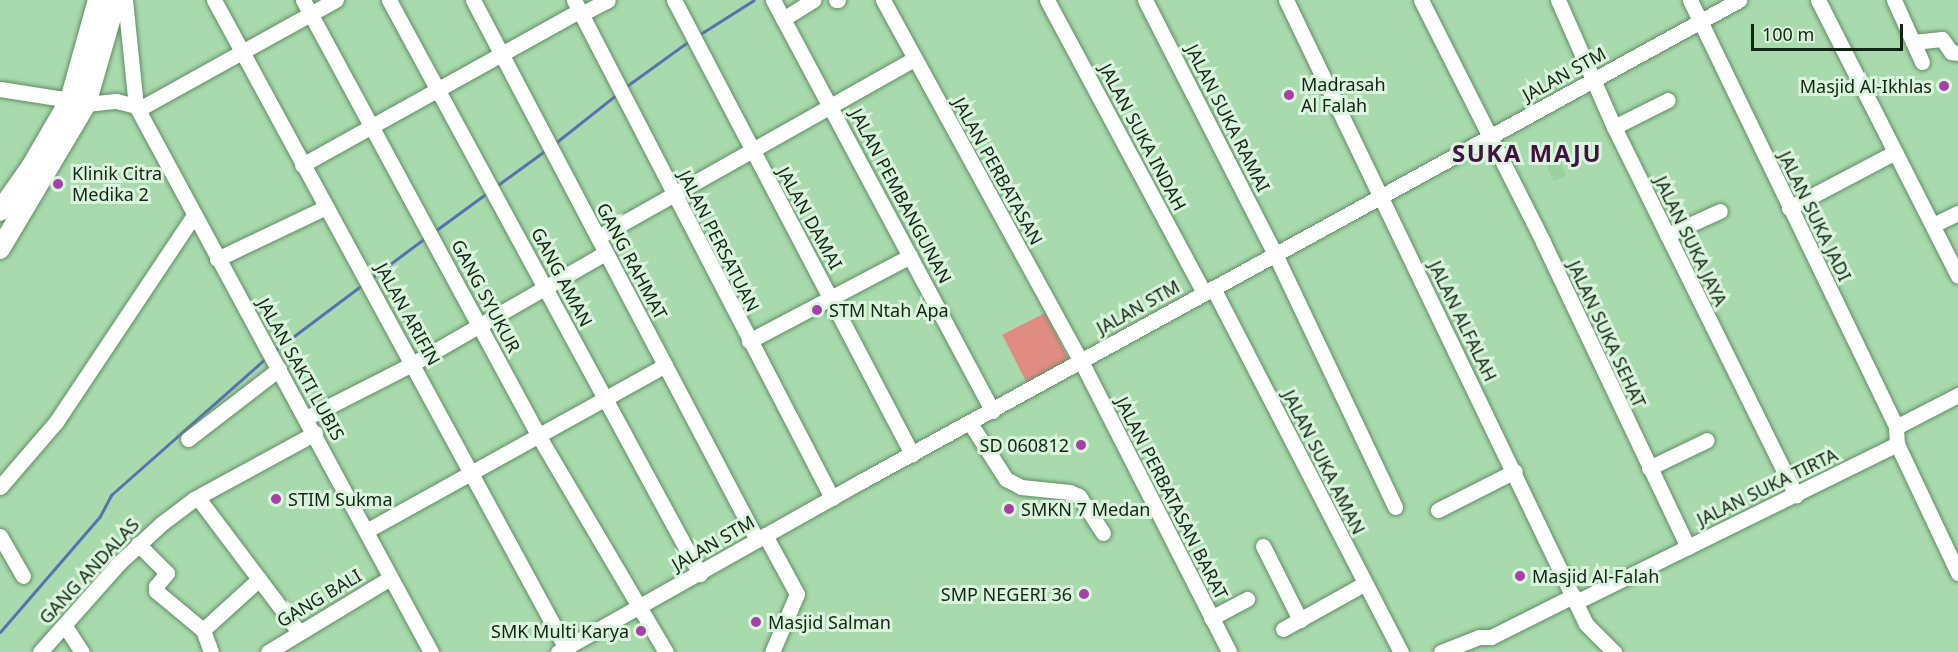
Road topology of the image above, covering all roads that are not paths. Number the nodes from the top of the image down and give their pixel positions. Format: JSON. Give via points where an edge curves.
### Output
{"nodes":[{"id":1,"x":98,"y":0,"type":"edge"},
{"id":2,"x":116,"y":0,"type":"edge"},
{"id":3,"x":125,"y":0,"type":"edge"},
{"id":4,"x":214,"y":0,"type":"edge"},
{"id":5,"x":303,"y":0,"type":"edge"},
{"id":6,"x":336,"y":0,"type":"edge"},
{"id":7,"x":390,"y":0,"type":"edge"},
{"id":8,"x":473,"y":0,"type":"edge"},
{"id":9,"x":608,"y":0,"type":"edge"},
{"id":10,"x":674,"y":0,"type":"edge"},
{"id":11,"x":773,"y":0,"type":"edge"},
{"id":12,"x":814,"y":0,"type":"edge"},
{"id":13,"x":883,"y":0,"type":"edge"},
{"id":14,"x":1047,"y":0,"type":"edge"},
{"id":15,"x":1145,"y":0,"type":"edge"},
{"id":16,"x":1286,"y":0,"type":"edge"},
{"id":17,"x":1421,"y":0,"type":"edge"},
{"id":18,"x":1558,"y":0,"type":"edge"},
{"id":19,"x":1690,"y":0,"type":"edge"},
{"id":20,"x":1739,"y":0,"type":"edge"},
{"id":21,"x":1818,"y":0,"type":"edge"},
{"id":22,"x":1894,"y":0,"type":"edge"},
{"id":23,"x":578,"y":8,"type":"edge"},
{"id":24,"x":310,"y":14,"type":"junction"},
{"id":25,"x":783,"y":19,"type":"junction"},
{"id":26,"x":1700,"y":21,"type":"junction"},
{"id":27,"x":1913,"y":42,"type":"junction"},
{"id":28,"x":242,"y":52,"type":"junction"},
{"id":29,"x":501,"y":53,"type":"junction"},
{"id":30,"x":1958,"y":53,"type":"edge"},
{"id":31,"x":914,"y":59,"type":"junction"},
{"id":32,"x":1922,"y":62,"type":"dead end"},
{"id":33,"x":1593,"y":80,"type":"junction"},
{"id":34,"x":0,"y":88,"type":"edge"},
{"id":35,"x":438,"y":89,"type":"junction"},
{"id":36,"x":1668,"y":100,"type":"dead end"},
{"id":37,"x":78,"y":102,"type":"junction"},
{"id":38,"x":831,"y":106,"type":"junction"},
{"id":39,"x":137,"y":108,"type":"junction"},
{"id":40,"x":1614,"y":127,"type":"junction"},
{"id":41,"x":373,"y":128,"type":"junction"},
{"id":42,"x":1491,"y":138,"type":"junction"},
{"id":43,"x":752,"y":151,"type":"junction"},
{"id":44,"x":1895,"y":152,"type":"junction"},
{"id":45,"x":302,"y":165,"type":"junction"},
{"id":46,"x":673,"y":195,"type":"junction"},
{"id":47,"x":1380,"y":198,"type":"junction"},
{"id":48,"x":326,"y":207,"type":"junction"},
{"id":49,"x":1789,"y":208,"type":"junction"},
{"id":50,"x":0,"y":211,"type":"edge"},
{"id":51,"x":1720,"y":211,"type":"dead end"},
{"id":52,"x":1958,"y":213,"type":"edge"},
{"id":53,"x":194,"y":215,"type":"junction"},
{"id":54,"x":1933,"y":225,"type":"junction"},
{"id":55,"x":1666,"y":235,"type":"junction"},
{"id":56,"x":597,"y":237,"type":"junction"},
{"id":57,"x":0,"y":249,"type":"edge"},
{"id":58,"x":605,"y":253,"type":"junction"},
{"id":59,"x":1275,"y":254,"type":"junction"},
{"id":60,"x":910,"y":256,"type":"junction"},
{"id":61,"x":217,"y":259,"type":"junction"},
{"id":62,"x":1958,"y":276,"type":"edge"},
{"id":63,"x":545,"y":286,"type":"junction"},
{"id":64,"x":1209,"y":291,"type":"junction"},
{"id":65,"x":832,"y":298,"type":"junction"},
{"id":66,"x":479,"y":324,"type":"junction"},
{"id":67,"x":749,"y":342,"type":"junction"},
{"id":68,"x":1081,"y":361,"type":"junction"},
{"id":69,"x":414,"y":363,"type":"junction"},
{"id":70,"x":664,"y":365,"type":"junction"},
{"id":71,"x":278,"y":367,"type":"junction"},
{"id":72,"x":1958,"y":395,"type":"edge"},
{"id":73,"x":605,"y":400,"type":"junction"},
{"id":74,"x":992,"y":411,"type":"junction"},
{"id":75,"x":306,"y":418,"type":"junction"},
{"id":76,"x":970,"y":423,"type":"junction"},
{"id":77,"x":1896,"y":427,"type":"junction"},
{"id":78,"x":315,"y":434,"type":"junction"},
{"id":79,"x":538,"y":435,"type":"junction"},
{"id":80,"x":188,"y":439,"type":"dead end"},
{"id":81,"x":1707,"y":440,"type":"dead end"},
{"id":82,"x":1897,"y":444,"type":"junction"},
{"id":83,"x":912,"y":454,"type":"junction"},
{"id":84,"x":1649,"y":468,"type":"junction"},
{"id":85,"x":470,"y":471,"type":"junction"},
{"id":86,"x":1515,"y":471,"type":"junction"},
{"id":87,"x":0,"y":487,"type":"edge"},
{"id":88,"x":1796,"y":495,"type":"junction"},
{"id":89,"x":198,"y":498,"type":"junction"},
{"id":90,"x":832,"y":498,"type":"junction"},
{"id":91,"x":1395,"y":507,"type":"dead end"},
{"id":92,"x":1438,"y":510,"type":"dead end"},
{"id":93,"x":366,"y":531,"type":"junction"},
{"id":94,"x":1103,"y":533,"type":"dead end"},
{"id":95,"x":0,"y":536,"type":"edge"},
{"id":96,"x":761,"y":537,"type":"junction"},
{"id":97,"x":138,"y":544,"type":"junction"},
{"id":98,"x":1263,"y":546,"type":"dead end"},
{"id":99,"x":1688,"y":547,"type":"junction"},
{"id":100,"x":1958,"y":573,"type":"edge"},
{"id":101,"x":700,"y":574,"type":"junction"},
{"id":102,"x":23,"y":576,"type":"dead end"},
{"id":103,"x":390,"y":578,"type":"junction"},
{"id":104,"x":259,"y":579,"type":"junction"},
{"id":105,"x":1364,"y":584,"type":"junction"},
{"id":106,"x":1247,"y":599,"type":"dead end"},
{"id":107,"x":1575,"y":599,"type":"junction"},
{"id":108,"x":638,"y":609,"type":"junction"},
{"id":109,"x":1211,"y":618,"type":"junction"},
{"id":110,"x":1300,"y":620,"type":"junction"},
{"id":111,"x":65,"y":627,"type":"junction"},
{"id":112,"x":1283,"y":629,"type":"dead end"},
{"id":113,"x":203,"y":630,"type":"junction"},
{"id":114,"x":299,"y":632,"type":"junction"},
{"id":115,"x":564,"y":651,"type":"edge"},
{"id":116,"x":40,"y":652,"type":"edge"},
{"id":117,"x":82,"y":652,"type":"edge"},
{"id":118,"x":211,"y":652,"type":"edge"},
{"id":119,"x":270,"y":652,"type":"edge"},
{"id":120,"x":430,"y":652,"type":"edge"},
{"id":121,"x":666,"y":652,"type":"edge"},
{"id":122,"x":772,"y":652,"type":"edge"},
{"id":123,"x":1229,"y":652,"type":"edge"},
{"id":124,"x":1401,"y":652,"type":"edge"},
{"id":125,"x":1442,"y":652,"type":"edge"},
{"id":126,"x":1614,"y":652,"type":"edge"}],
"edges":[{"from":1,"to":37,"type":"main road"},
{"from":2,"to":37,"type":"main road"},
{"from":3,"to":39,"type":"street","name":"JALAN SAKTI LUBIS"},
{"from":4,"to":28,"type":"street","name":"JALAN ARIFIN"},
{"from":5,"to":24,"type":"street","name":"GANG SYUKUR"},
{"from":6,"to":24,"type":"street"},
{"from":7,"to":35,"type":"street","name":"GANG AMAN"},
{"from":8,"to":29,"type":"street","name":"GANG RAHMAT"},
{"from":9,"to":23,"type":"street"},
{"from":10,"to":43,"type":"street","name":"JALAN DAMAI"},
{"from":11,"to":25,"type":"street","name":"JALAN PEMBANGUNAN"},
{"from":12,"to":25,"type":"street"},
{"from":13,"to":31,"type":"street","name":"JALAN PERBATASAN"},
{"from":14,"to":64,"type":"street","name":"JALAN SUKA INDAH"},
{"from":15,"to":59,"type":"street","name":"JALAN SUKA RAMAI"},
{"from":16,"to":47,"type":"street","name":"JALAN ALFALAH"},
{"from":17,"to":42,"type":"street","name":"JALAN SUKA SEHAT"},
{"from":18,"to":33,"type":"street","name":"JALAN SUKA JAYA"},
{"from":19,"to":26,"type":"street","name":"JALAN SUKA JADI"},
{"from":20,"to":26,"type":"street","name":"JALAN STM"},
{"from":21,"to":44,"type":"street"},
{"from":22,"to":27,"type":"street"},
{"from":23,"to":29,"type":"street"},
{"from":23,"to":46,"type":"street","name":"JALAN PERSATUAN"},
{"from":24,"to":28,"type":"street"},
{"from":24,"to":41,"type":"street","name":"GANG SYUKUR"},
{"from":25,"to":38,"type":"street","name":"JALAN PEMBANGUNAN"},
{"from":26,"to":33,"type":"street","name":"JALAN STM"},
{"from":26,"to":49,"type":"street","name":"JALAN SUKA JADI"},
{"from":27,"to":30,"type":"street","via":[[1942,39],[1951,52]]},
{"from":27,"to":32,"type":"street"},
{"from":28,"to":39,"type":"street"},
{"from":28,"to":45,"type":"street","name":"JALAN ARIFIN"},
{"from":29,"to":35,"type":"street"},
{"from":29,"to":56,"type":"street","name":"GANG RAHMAT"},
{"from":31,"to":38,"type":"street"},
{"from":31,"to":68,"type":"street","name":"JALAN PERBATASAN"},
{"from":33,"to":40,"type":"street","name":"JALAN SUKA JAYA"},
{"from":33,"to":42,"type":"street","name":"JALAN STM"},
{"from":34,"to":37,"type":"street"},
{"from":35,"to":41,"type":"street"},
{"from":35,"to":63,"type":"street","name":"GANG AMAN"},
{"from":36,"to":40,"type":"street"},
{"from":37,"to":39,"type":"street","via":[[116,101]]},
{"from":37,"to":50,"type":"main road"},
{"from":37,"to":57,"type":"main road","via":[[48,174]]},
{"from":38,"to":43,"type":"street"},
{"from":38,"to":60,"type":"street","name":"JALAN PEMBANGUNAN"},
{"from":39,"to":53,"type":"street","name":"JALAN SAKTI LUBIS"},
{"from":40,"to":55,"type":"street","name":"JALAN SUKA JAYA"},
{"from":41,"to":45,"type":"street"},
{"from":41,"to":66,"type":"street","name":"GANG SYUKUR"},
{"from":42,"to":47,"type":"street","name":"JALAN STM"},
{"from":42,"to":84,"type":"street","name":"JALAN SUKA SEHAT"},
{"from":43,"to":46,"type":"street"},
{"from":43,"to":65,"type":"street","name":"JALAN DAMAI"},
{"from":44,"to":49,"type":"street"},
{"from":44,"to":54,"type":"street"},
{"from":45,"to":48,"type":"street","name":"JALAN ARIFIN"},
{"from":46,"to":56,"type":"street"},
{"from":46,"to":67,"type":"street","name":"JALAN PERSATUAN"},
{"from":47,"to":59,"type":"street","name":"JALAN STM"},
{"from":47,"to":86,"type":"street","name":"JALAN ALFALAH"},
{"from":48,"to":61,"type":"street"},
{"from":48,"to":69,"type":"street","name":"JALAN ARIFIN"},
{"from":49,"to":77,"type":"street","name":"JALAN SUKA JADI"},
{"from":51,"to":55,"type":"street"},
{"from":52,"to":54,"type":"street"},
{"from":53,"to":61,"type":"street","name":"JALAN SAKTI LUBIS"},
{"from":53,"to":87,"type":"street","via":[[56,422]]},
{"from":54,"to":62,"type":"street"},
{"from":55,"to":88,"type":"street","name":"JALAN SUKA JAYA"},
{"from":56,"to":58,"type":"street","name":"GANG RAHMAT"},
{"from":58,"to":63,"type":"street"},
{"from":58,"to":70,"type":"street","name":"GANG RAHMAT"},
{"from":59,"to":64,"type":"street","name":"JALAN STM"},
{"from":59,"to":91,"type":"street","name":"JALAN SUKA RAMAI"},
{"from":60,"to":65,"type":"street"},
{"from":60,"to":74,"type":"street","name":"JALAN PEMBANGUNAN"},
{"from":61,"to":71,"type":"street","name":"JALAN SAKTI LUBIS"},
{"from":63,"to":66,"type":"street"},
{"from":63,"to":73,"type":"street","name":"GANG AMAN"},
{"from":64,"to":68,"type":"street","name":"JALAN STM"},
{"from":64,"to":105,"type":"street","name":"JALAN SUKA AMAN"},
{"from":65,"to":67,"type":"street"},
{"from":65,"to":83,"type":"street","name":"JALAN DAMAI"},
{"from":66,"to":69,"type":"street"},
{"from":66,"to":79,"type":"street","name":"GANG SYUKUR"},
{"from":67,"to":90,"type":"street","name":"JALAN PERSATUAN"},
{"from":68,"to":74,"type":"street","name":"JALAN STM"},
{"from":68,"to":109,"type":"street","name":"JALAN PERBATASAN BARAT"},
{"from":69,"to":75,"type":"street"},
{"from":69,"to":85,"type":"street","name":"JALAN ARIFIN"},
{"from":70,"to":73,"type":"street"},
{"from":70,"to":96,"type":"street","name":"GANG RAHMAT"},
{"from":71,"to":75,"type":"street","name":"JALAN SAKTI LUBIS"},
{"from":71,"to":80,"type":"street"},
{"from":72,"to":77,"type":"street"},
{"from":73,"to":79,"type":"street"},
{"from":73,"to":101,"type":"street","name":"GANG AMAN"},
{"from":74,"to":76,"type":"street","name":"JALAN STM"},
{"from":75,"to":78,"type":"street","name":"JALAN SAKTI LUBIS"},
{"from":76,"to":83,"type":"street","name":"JALAN STM"},
{"from":76,"to":94,"type":"street","via":[[1006,479],[1021,487],[1079,496]]},
{"from":77,"to":82,"type":"street"},
{"from":78,"to":89,"type":"street","name":"GANG ANDALAS"},
{"from":78,"to":93,"type":"street","name":"JALAN SAKTI LUBIS"},
{"from":79,"to":85,"type":"street"},
{"from":79,"to":108,"type":"street","name":"GANG SYUKUR"},
{"from":81,"to":84,"type":"street"},
{"from":82,"to":88,"type":"street","name":"JALAN SUKA TIRTA"},
{"from":82,"to":100,"type":"street"},
{"from":83,"to":90,"type":"street","name":"JALAN STM"},
{"from":84,"to":99,"type":"street","name":"JALAN SUKA SEHAT"},
{"from":85,"to":93,"type":"street"},
{"from":85,"to":115,"type":"street","name":"JALAN ARIFIN"},
{"from":86,"to":92,"type":"street"},
{"from":86,"to":107,"type":"street","name":"JALAN ALFALAH"},
{"from":88,"to":99,"type":"street","name":"JALAN SUKA TIRTA"},
{"from":89,"to":97,"type":"street","name":"GANG ANDALAS"},
{"from":89,"to":104,"type":"street"},
{"from":90,"to":96,"type":"street","name":"JALAN STM"},
{"from":93,"to":103,"type":"street","name":"JALAN SAKTI LUBIS"},
{"from":95,"to":102,"type":"street"},
{"from":96,"to":101,"type":"street","name":"JALAN STM"},
{"from":96,"to":122,"type":"street","name":"GANG RAHMAT","via":[[796,594]]},
{"from":97,"to":111,"type":"street","name":"GANG ANDALAS"},
{"from":97,"to":113,"type":"street","via":[[167,573],[156,591]]},
{"from":98,"to":110,"type":"street"},
{"from":99,"to":107,"type":"street","name":"JALAN SUKA TIRTA"},
{"from":101,"to":108,"type":"street","name":"JALAN STM"},
{"from":103,"to":114,"type":"street","name":"GANG BALI"},
{"from":103,"to":120,"type":"street","name":"JALAN SAKTI LUBIS"},
{"from":104,"to":113,"type":"street"},
{"from":104,"to":114,"type":"street"},
{"from":105,"to":110,"type":"street"},
{"from":105,"to":124,"type":"street","name":"JALAN SUKA AMAN"},
{"from":106,"to":109,"type":"street"},
{"from":107,"to":125,"type":"street","name":"JALAN SUKA TIRTA","via":[[1491,637],[1479,637]]},
{"from":107,"to":126,"type":"street","name":"JALAN ALFALAH","via":[[1593,634]]},
{"from":108,"to":115,"type":"street","name":"JALAN STM"},
{"from":108,"to":121,"type":"street","name":"GANG SYUKUR"},
{"from":109,"to":123,"type":"street","name":"JALAN PERBATASAN BARAT"},
{"from":110,"to":112,"type":"street"},
{"from":111,"to":116,"type":"street","name":"GANG ANDALAS"},
{"from":111,"to":117,"type":"street"},
{"from":113,"to":118,"type":"street"},
{"from":114,"to":119,"type":"street","name":"GANG BALI"}]}
